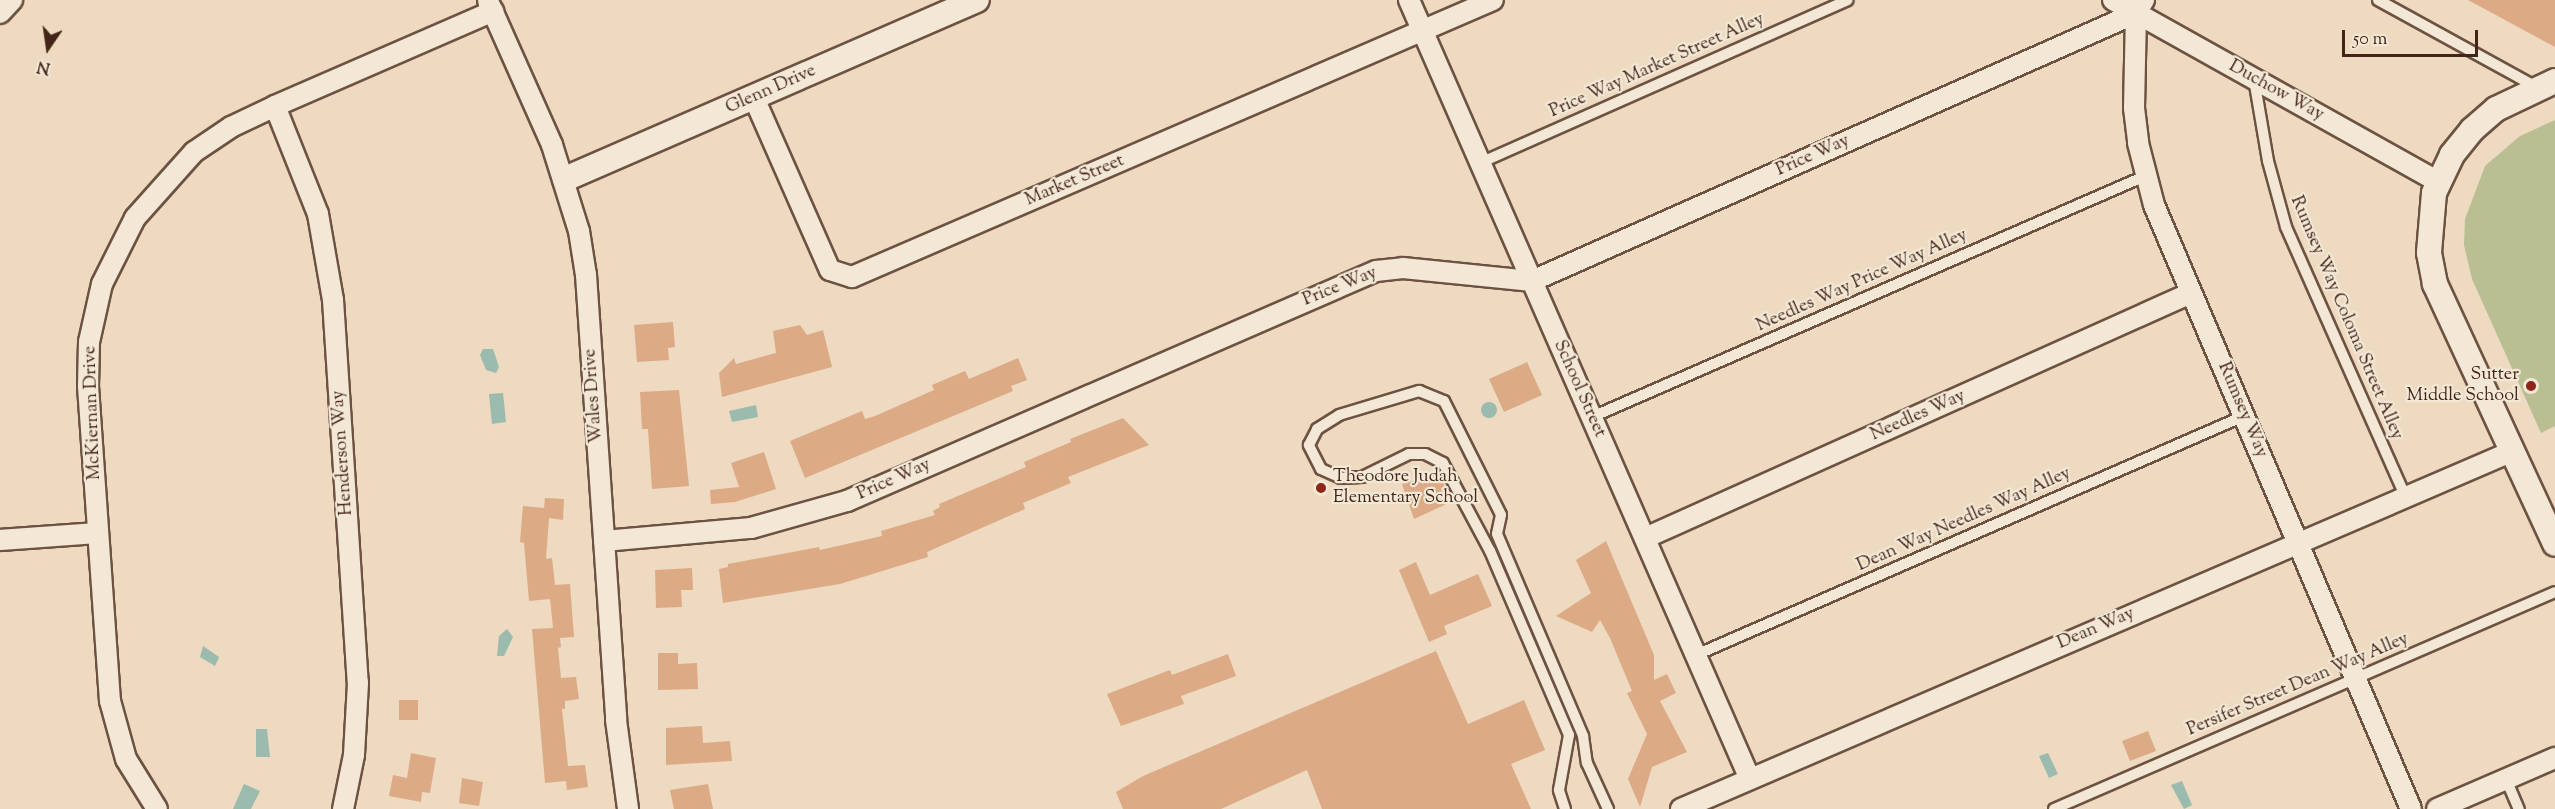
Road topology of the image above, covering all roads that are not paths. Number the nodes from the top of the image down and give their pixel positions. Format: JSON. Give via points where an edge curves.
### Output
{"nodes":[{"id":1,"x":12,"y":0,"type":"edge"},
{"id":2,"x":977,"y":0,"type":"edge"},
{"id":3,"x":1409,"y":0,"type":"edge"},
{"id":4,"x":1493,"y":0,"type":"edge"},
{"id":5,"x":1848,"y":0,"type":"edge"},
{"id":6,"x":2113,"y":0,"type":"edge"},
{"id":7,"x":2378,"y":0,"type":"edge"},
{"id":8,"x":490,"y":5,"type":"edge"},
{"id":9,"x":2140,"y":7,"type":"edge"},
{"id":10,"x":0,"y":13,"type":"edge"},
{"id":11,"x":1422,"y":31,"type":"junction"},
{"id":12,"x":2254,"y":79,"type":"junction"},
{"id":13,"x":2546,"y":85,"type":"edge"},
{"id":14,"x":754,"y":98,"type":"junction"},
{"id":15,"x":275,"y":106,"type":"junction"},
{"id":16,"x":1480,"y":163,"type":"junction"},
{"id":17,"x":2145,"y":176,"type":"junction"},
{"id":18,"x":565,"y":179,"type":"junction"},
{"id":19,"x":2438,"y":182,"type":"junction"},
{"id":20,"x":1532,"y":281,"type":"junction"},
{"id":21,"x":2191,"y":293,"type":"junction"},
{"id":22,"x":2246,"y":415,"type":"junction"},
{"id":23,"x":1592,"y":417,"type":"junction"},
{"id":24,"x":2513,"y":451,"type":"junction"},
{"id":25,"x":2405,"y":496,"type":"junction"},
{"id":26,"x":98,"y":533,"type":"junction"},
{"id":27,"x":1644,"y":538,"type":"junction"},
{"id":28,"x":0,"y":540,"type":"edge"},
{"id":29,"x":604,"y":541,"type":"junction"},
{"id":30,"x":2296,"y":543,"type":"junction"},
{"id":31,"x":2555,"y":544,"type":"edge"},
{"id":32,"x":2555,"y":592,"type":"edge"},
{"id":33,"x":1696,"y":655,"type":"junction"},
{"id":34,"x":2355,"y":679,"type":"junction"},
{"id":35,"x":2555,"y":758,"type":"edge"},
{"id":36,"x":1750,"y":779,"type":"junction"},
{"id":37,"x":2506,"y":779,"type":"junction"},
{"id":38,"x":157,"y":809,"type":"edge"},
{"id":39,"x":343,"y":809,"type":"edge"},
{"id":40,"x":628,"y":809,"type":"edge"},
{"id":41,"x":1565,"y":809,"type":"edge"},
{"id":42,"x":1608,"y":809,"type":"edge"},
{"id":43,"x":1681,"y":809,"type":"edge"},
{"id":44,"x":2054,"y":809,"type":"edge"},
{"id":45,"x":2411,"y":809,"type":"edge"},
{"id":46,"x":2437,"y":809,"type":"edge"},
{"id":47,"x":2519,"y":809,"type":"edge"}],
"edges":[{"from":1,"to":10,"type":"street"},
{"from":2,"to":14,"type":"street","name":"Glenn Drive"},
{"from":3,"to":11,"type":"street","name":"School Street"},
{"from":4,"to":11,"type":"street","name":"Market Street"},
{"from":5,"to":16,"type":"lane","name":"Price Way Market Street Alley"},
{"from":6,"to":9,"type":"street","name":"Duchow Way"},
{"from":7,"to":13,"type":"lane"},
{"from":8,"to":15,"type":"street","name":"McKiernan Drive"},
{"from":8,"to":18,"type":"street","name":"Wales Drive"},
{"from":9,"to":12,"type":"street","name":"Duchow Way"},
{"from":9,"to":17,"type":"street","name":"Rumsey Way","via":[[2134,108]]},
{"from":9,"to":20,"type":"street","name":"Price Way"},
{"from":11,"to":14,"type":"street","name":"Market Street","via":[[852,277],[830,270]]},
{"from":11,"to":16,"type":"street","name":"School Street"},
{"from":12,"to":19,"type":"street","name":"Duchow Way"},
{"from":12,"to":25,"type":"lane","name":"Rumsey Way Coloma Street Alley","via":[[2268,161],[2286,227]]},
{"from":13,"to":19,"type":"street","via":[[2484,119],[2452,155]]},
{"from":14,"to":18,"type":"street","name":"Glenn Drive"},
{"from":15,"to":26,"type":"street","name":"McKiernan Drive","via":[[231,127],[172,172],[135,218],[102,284],[88,357]]},
{"from":15,"to":39,"type":"street","name":"Henderson Way","via":[[318,214],[333,300],[358,682],[354,755]]},
{"from":16,"to":20,"type":"street","name":"School Street"},
{"from":17,"to":21,"type":"street","name":"Rumsey Way"},
{"from":17,"to":23,"type":"lane","name":"Needles Way Price Way Alley"},
{"from":18,"to":29,"type":"street","name":"Wales Drive","via":[[586,275]]},
{"from":19,"to":24,"type":"street","via":[[2429,220],[2429,253],[2435,284]]},
{"from":20,"to":23,"type":"street","name":"School Street"},
{"from":20,"to":29,"type":"street","name":"Price Way","via":[[1403,268],[1376,271],[847,501],[751,528]]},
{"from":21,"to":22,"type":"street","name":"Rumsey Way"},
{"from":21,"to":27,"type":"street","name":"Needles Way"},
{"from":22,"to":30,"type":"street","name":"Rumsey Way"},
{"from":22,"to":33,"type":"lane","name":"Dean Way Needles Way Alley"},
{"from":23,"to":27,"type":"street","name":"School Street"},
{"from":24,"to":25,"type":"street","name":"Dean Way"},
{"from":24,"to":31,"type":"street"},
{"from":25,"to":30,"type":"street","name":"Dean Way"},
{"from":26,"to":28,"type":"street"},
{"from":26,"to":38,"type":"street","name":"McKiernan Drive","via":[[110,701],[116,731],[136,777]]},
{"from":27,"to":33,"type":"street","name":"School Street"},
{"from":29,"to":40,"type":"street","name":"Wales Drive","via":[[616,720]]},
{"from":30,"to":34,"type":"street","name":"Rumsey Way"},
{"from":30,"to":36,"type":"street","name":"Dean Way"},
{"from":32,"to":34,"type":"lane","name":"Persifer Street Dean Way Alley"},
{"from":33,"to":36,"type":"street","name":"School Street"},
{"from":34,"to":44,"type":"lane","name":"Persifer Street Dean Way Alley"},
{"from":34,"to":45,"type":"street","name":"Rumsey Way"},
{"from":35,"to":37,"type":"street"},
{"from":36,"to":43,"type":"street","name":"Dean Way"},
{"from":37,"to":46,"type":"street"},
{"from":37,"to":47,"type":"lane"},
{"from":41,"to":42,"type":"lane","via":[[1559,790],[1569,735],[1490,550],[1443,463],[1425,454],[1409,454],[1362,477],[1341,478],[1322,469],[1309,445],[1317,429],[1339,415],[1419,391],[1444,401],[1498,509],[1501,522],[1497,534],[1583,736],[1587,763]]}]}
